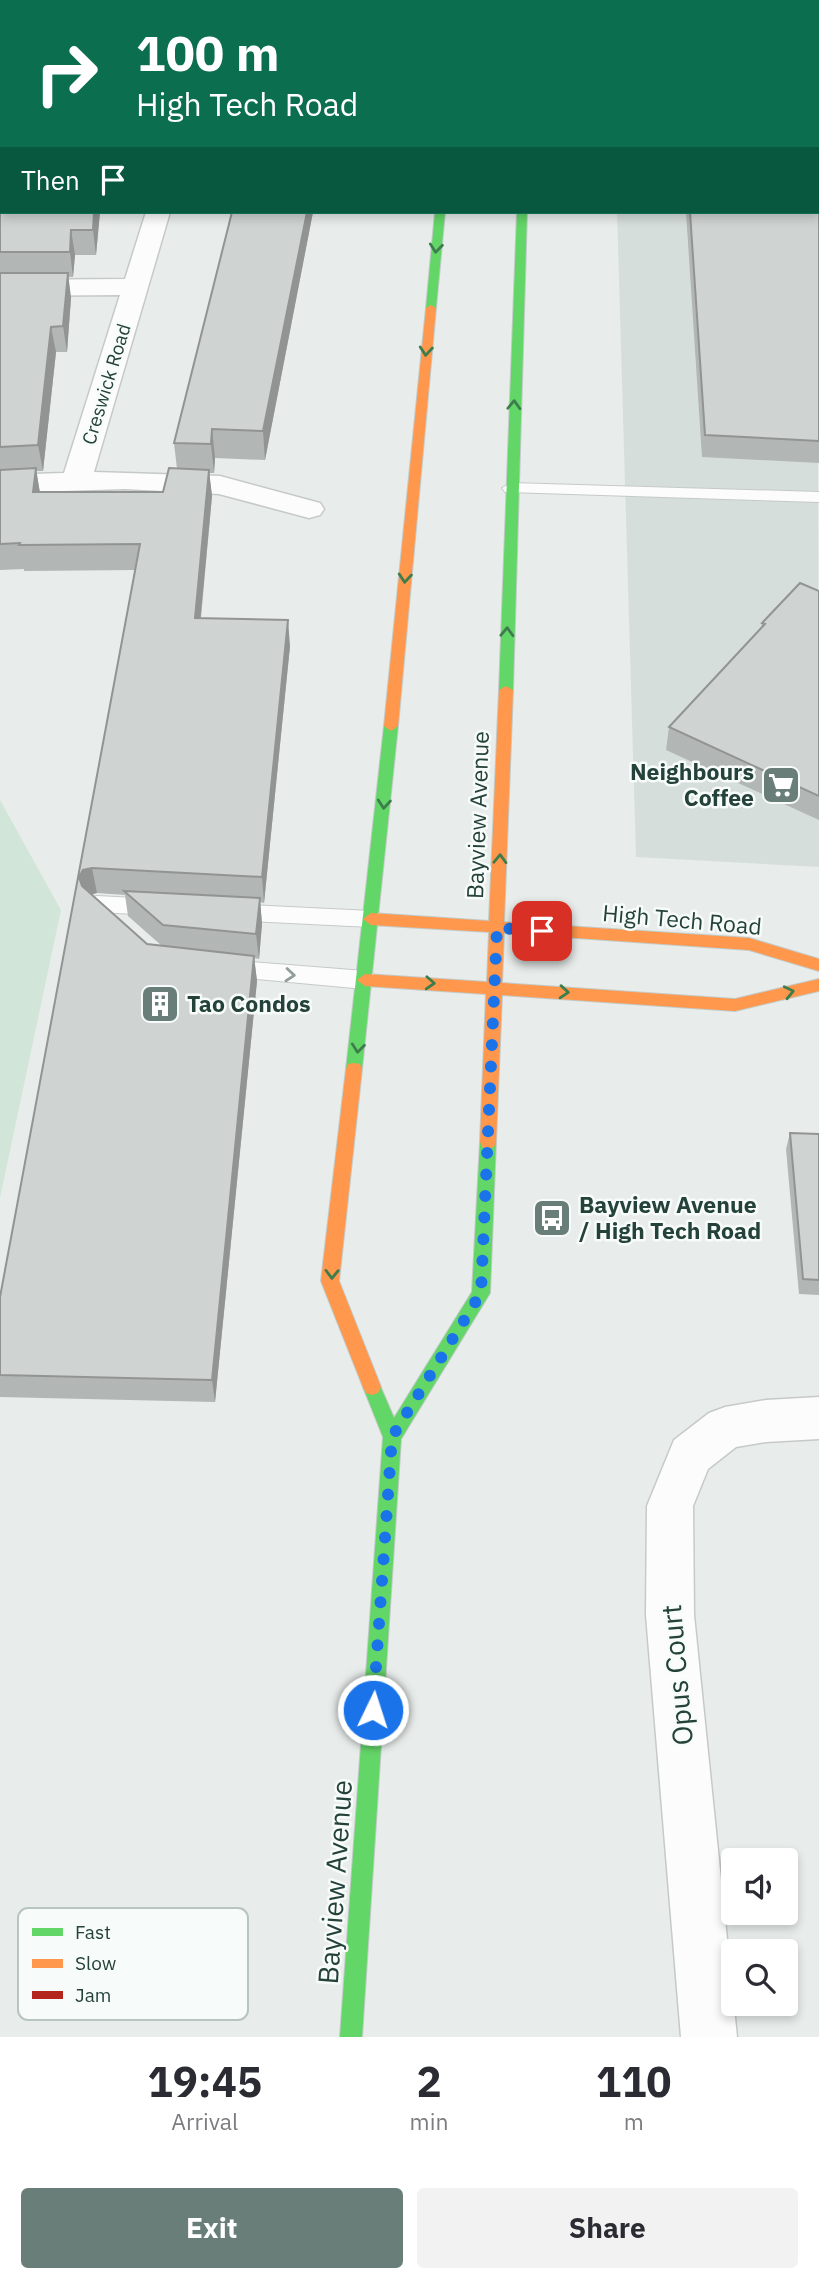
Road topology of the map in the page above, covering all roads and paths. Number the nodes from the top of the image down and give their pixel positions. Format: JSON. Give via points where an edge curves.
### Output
{"nodes":[{"id":1,"x":157,"y":214,"type":"edge"},
{"id":2,"x":440,"y":214,"type":"edge"},
{"id":3,"x":522,"y":214,"type":"edge"},
{"id":4,"x":135,"y":287,"type":"junction"},
{"id":5,"x":0,"y":289,"type":"edge"},
{"id":6,"x":76,"y":482,"type":"junction"},
{"id":7,"x":0,"y":484,"type":"edge"},
{"id":8,"x":511,"y":488,"type":"junction"},
{"id":9,"x":819,"y":497,"type":"edge"},
{"id":10,"x":309,"y":509,"type":"dead end"},
{"id":11,"x":177,"y":908,"type":"edge"},
{"id":12,"x":204,"y":910,"type":"edge"},
{"id":13,"x":371,"y":919,"type":"junction"},
{"id":14,"x":497,"y":928,"type":"junction"},
{"id":15,"x":124,"y":929,"type":"edge"},
{"id":16,"x":198,"y":965,"type":"edge"},
{"id":17,"x":819,"y":965,"type":"edge"},
{"id":18,"x":365,"y":980,"type":"junction"},
{"id":19,"x":819,"y":985,"type":"edge"},
{"id":20,"x":496,"y":987,"type":"junction"},
{"id":21,"x":819,"y":1418,"type":"edge"},
{"id":22,"x":392,"y":1437,"type":"junction"},
{"id":23,"x":351,"y":2037,"type":"edge"},
{"id":24,"x":709,"y":2037,"type":"edge"}],
"edges":[{"from":1,"to":4,"type":"street","name":"Creswick Road"},
{"from":2,"to":13,"type":"main road","name":"Bayview Avenue","one_way":true},
{"from":8,"to":3,"type":"main road","name":"Bayview Avenue","one_way":true},
{"from":4,"to":5,"type":"street","name":"Creswick Road"},
{"from":4,"to":6,"type":"street","name":"Creswick Road"},
{"from":6,"to":7,"type":"street","name":"Creswick Road"},
{"from":6,"to":10,"type":"street","name":"Creswick Road","via":[[220,485]]},
{"from":8,"to":9,"type":"lane"},
{"from":14,"to":8,"type":"main road","name":"Bayview Avenue","one_way":true},
{"from":11,"to":15,"type":"lane","via":[[97,904]]},
{"from":12,"to":13,"type":"lane"},
{"from":13,"to":14,"type":"main road","name":"High Tech Road"},
{"from":13,"to":18,"type":"main road","name":"Bayview Avenue"},
{"from":14,"to":17,"type":"main road","name":"High Tech Road","via":[[748,944]]},
{"from":14,"to":20,"type":"main road","name":"Bayview Avenue"},
{"from":16,"to":18,"type":"lane","one_way":true},
{"from":18,"to":20,"type":"main road","one_way":true},
{"from":18,"to":22,"type":"main road","name":"Bayview Avenue","one_way":true,"via":[[330,1281]]},
{"from":20,"to":19,"type":"main road","one_way":true,"via":[[735,1004]]},
{"from":20,"to":22,"type":"main road","name":"Bayview Avenue","via":[[481,1293]]},
{"from":21,"to":24,"type":"street","name":"Opus Court","via":[[766,1420],[725,1428],[690,1455],[670,1506],[670,1615]]},
{"from":22,"to":23,"type":"main road","name":"Bayview Avenue"}]}
